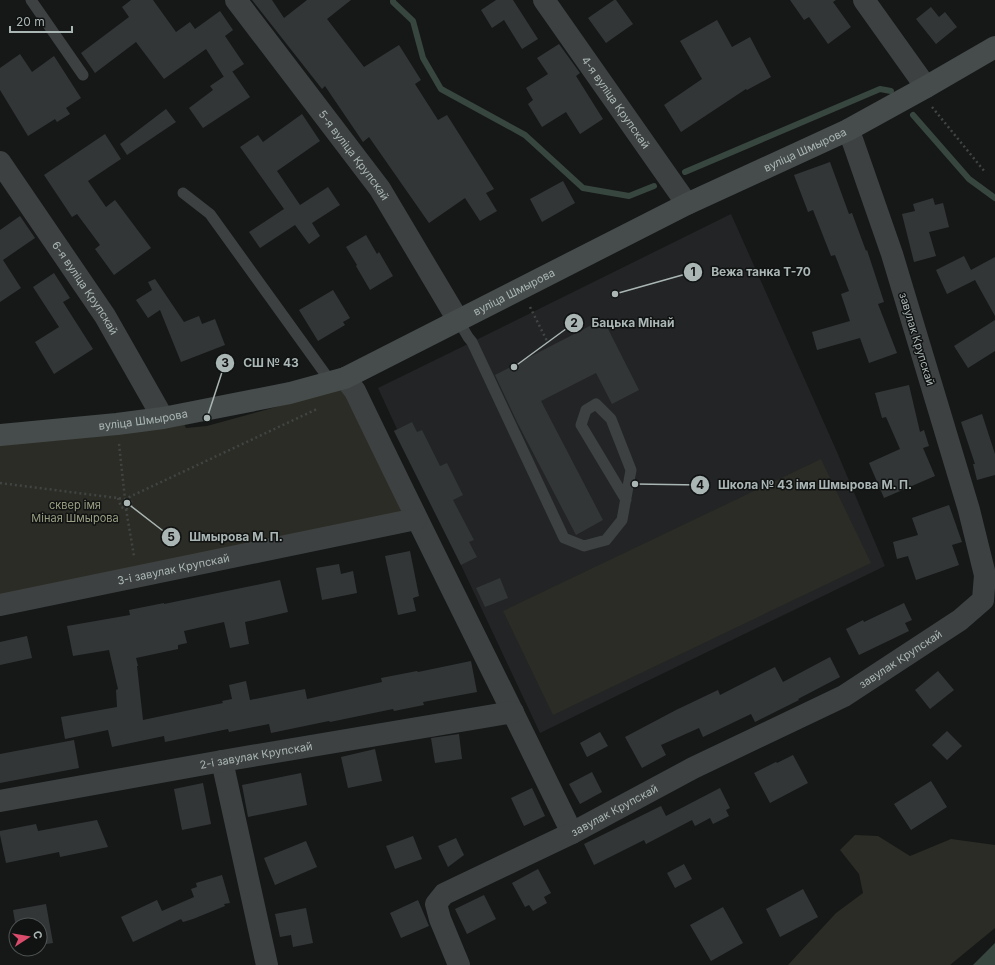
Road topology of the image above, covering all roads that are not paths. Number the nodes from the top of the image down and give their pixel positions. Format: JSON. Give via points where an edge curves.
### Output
{"nodes":[{"id":1,"x":31,"y":0,"type":"edge"},
{"id":2,"x":236,"y":0,"type":"edge"},
{"id":3,"x":544,"y":0,"type":"edge"},
{"id":4,"x":864,"y":0,"type":"edge"},
{"id":5,"x":995,"y":47,"type":"edge"},
{"id":6,"x":83,"y":74,"type":"dead end"},
{"id":7,"x":928,"y":95,"type":"junction"},
{"id":8,"x":848,"y":130,"type":"junction"},
{"id":9,"x":0,"y":162,"type":"edge"},
{"id":10,"x":183,"y":193,"type":"dead end"},
{"id":11,"x":688,"y":204,"type":"junction"},
{"id":12,"x":458,"y":320,"type":"junction"},
{"id":13,"x":338,"y":380,"type":"junction"},
{"id":14,"x":163,"y":418,"type":"junction"},
{"id":15,"x":0,"y":435,"type":"edge"},
{"id":16,"x":626,"y":500,"type":"junction"},
{"id":17,"x":416,"y":519,"type":"junction"},
{"id":18,"x":0,"y":605,"type":"edge"},
{"id":19,"x":989,"y":606,"type":"edge"},
{"id":20,"x":513,"y":712,"type":"junction"},
{"id":21,"x":222,"y":761,"type":"junction"},
{"id":22,"x":0,"y":801,"type":"edge"},
{"id":23,"x":572,"y":833,"type":"junction"},
{"id":24,"x":266,"y":965,"type":"edge"},
{"id":25,"x":459,"y":965,"type":"edge"}],
"edges":[{"from":1,"to":6,"type":"lane"},
{"from":2,"to":12,"type":"street","name":"5-я вуліца Крупскай","via":[[380,189]]},
{"from":3,"to":11,"type":"street","name":"4-я вуліца Крупскай"},
{"from":4,"to":7,"type":"street"},
{"from":5,"to":7,"type":"street","name":"вуліца Шмырова"},
{"from":7,"to":8,"type":"street","name":"вуліца Шмырова"},
{"from":8,"to":11,"type":"street","name":"вуліца Шмырова"},
{"from":8,"to":19,"type":"street","name":"завулак Крупскай","via":[[892,254],[969,510],[985,575]]},
{"from":9,"to":14,"type":"street","name":"6-я вуліца Крупскай","via":[[105,316]]},
{"from":10,"to":13,"type":"lane","via":[[210,214]]},
{"from":11,"to":12,"type":"street","name":"вуліца Шмырова"},
{"from":12,"to":13,"type":"street","name":"вуліца Шмырова"},
{"from":12,"to":16,"type":"lane","via":[[472,342],[564,538],[584,546],[606,540],[622,520]]},
{"from":13,"to":14,"type":"street","name":"вуліца Шмырова","via":[[290,393]]},
{"from":13,"to":17,"type":"street","via":[[355,392]]},
{"from":14,"to":15,"type":"street","name":"вуліца Шмырова"},
{"from":16,"to":16,"type":"lane","via":[[580,426],[586,410],[596,404],[611,419],[631,470]]},
{"from":17,"to":18,"type":"street","name":"3-і завулак Крупскай"},
{"from":17,"to":20,"type":"street"},
{"from":19,"to":23,"type":"street","name":"завулак Крупскай","via":[[960,620],[844,696],[693,768]]},
{"from":20,"to":21,"type":"street","name":"2-і завулак Крупскай"},
{"from":20,"to":23,"type":"street"},
{"from":21,"to":22,"type":"street","name":"2-і завулак Крупскай"},
{"from":21,"to":24,"type":"street"},
{"from":23,"to":25,"type":"street","name":"завулак Крупскай","via":[[444,894],[436,904]]}]}
